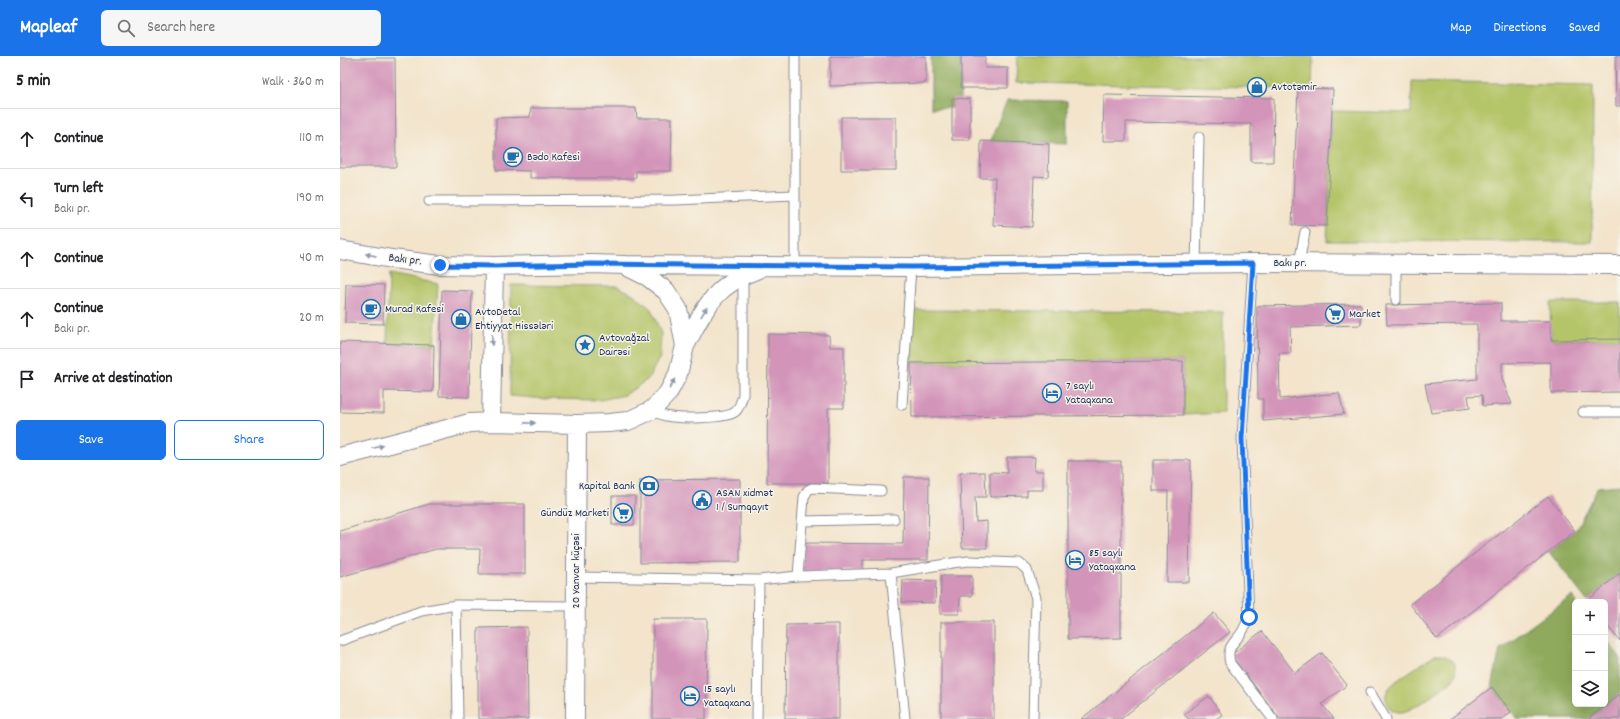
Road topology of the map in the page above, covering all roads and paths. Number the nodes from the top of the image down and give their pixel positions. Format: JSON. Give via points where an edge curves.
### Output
{"nodes":[{"id":1,"x":795,"y":56,"type":"edge"},
{"id":2,"x":1199,"y":137,"type":"dead end"},
{"id":3,"x":795,"y":195,"type":"junction"},
{"id":4,"x":429,"y":201,"type":"dead end"},
{"id":5,"x":1305,"y":232,"type":"dead end"},
{"id":6,"x":340,"y":250,"type":"edge"},
{"id":7,"x":1253,"y":263,"type":"junction"},
{"id":8,"x":1299,"y":263,"type":"junction"},
{"id":9,"x":1196,"y":264,"type":"junction"},
{"id":10,"x":1396,"y":264,"type":"junction"},
{"id":11,"x":624,"y":265,"type":"junction"},
{"id":12,"x":1620,"y":265,"type":"edge"},
{"id":13,"x":494,"y":266,"type":"junction"},
{"id":14,"x":766,"y":266,"type":"junction"},
{"id":15,"x":795,"y":267,"type":"junction"},
{"id":16,"x":912,"y":267,"type":"junction"},
{"id":17,"x":743,"y":274,"type":"junction"},
{"id":18,"x":1396,"y":300,"type":"dead end"},
{"id":19,"x":685,"y":346,"type":"junction"},
{"id":20,"x":902,"y":405,"type":"dead end"},
{"id":21,"x":652,"y":410,"type":"junction"},
{"id":22,"x":1583,"y":412,"type":"dead end"},
{"id":23,"x":1620,"y":412,"type":"edge"},
{"id":24,"x":490,"y":422,"type":"junction"},
{"id":25,"x":577,"y":424,"type":"junction"},
{"id":26,"x":340,"y":457,"type":"edge"},
{"id":27,"x":881,"y":490,"type":"dead end"},
{"id":28,"x":894,"y":520,"type":"dead end"},
{"id":29,"x":802,"y":521,"type":"junction"},
{"id":30,"x":891,"y":573,"type":"junction"},
{"id":31,"x":798,"y":576,"type":"junction"},
{"id":32,"x":575,"y":577,"type":"junction"},
{"id":33,"x":759,"y":580,"type":"junction"},
{"id":34,"x":456,"y":604,"type":"junction"},
{"id":35,"x":575,"y":606,"type":"junction"},
{"id":36,"x":340,"y":641,"type":"edge"},
{"id":37,"x":1370,"y":692,"type":"dead end"},
{"id":38,"x":458,"y":719,"type":"edge"},
{"id":39,"x":575,"y":719,"type":"edge"},
{"id":40,"x":758,"y":719,"type":"edge"},
{"id":41,"x":905,"y":719,"type":"edge"},
{"id":42,"x":1033,"y":719,"type":"edge"},
{"id":43,"x":1273,"y":719,"type":"edge"},
{"id":44,"x":1386,"y":719,"type":"edge"}],
"edges":[{"from":1,"to":3,"type":"lane"},
{"from":2,"to":9,"type":"lane"},
{"from":3,"to":4,"type":"lane","via":[[676,200]]},
{"from":3,"to":15,"type":"lane"},
{"from":5,"to":8,"type":"lane"},
{"from":13,"to":6,"type":"street","name":"Bakı pr.","one_way":true,"via":[[432,264]]},
{"from":7,"to":8,"type":"street","name":"Bakı pr."},
{"from":7,"to":9,"type":"street","name":"Bakı pr."},
{"from":7,"to":43,"type":"lane","via":[[1242,438],[1249,617],[1228,654],[1230,663]]},
{"from":8,"to":10,"type":"street","name":"Bakı pr."},
{"from":9,"to":16,"type":"street","name":"Bakı pr."},
{"from":10,"to":12,"type":"street","name":"Bakı pr."},
{"from":10,"to":18,"type":"lane"},
{"from":11,"to":13,"type":"street","name":"Bakı pr."},
{"from":11,"to":14,"type":"street","name":"Bakı pr."},
{"from":11,"to":19,"type":"street","via":[[648,277],[666,291],[678,309]]},
{"from":13,"to":24,"type":"street","one_way":true},
{"from":14,"to":15,"type":"street","name":"Bakı pr."},
{"from":14,"to":17,"type":"street"},
{"from":15,"to":16,"type":"street","name":"Bakı pr."},
{"from":16,"to":20,"type":"lane"},
{"from":19,"to":17,"type":"street","one_way":true,"via":[[715,295]]},
{"from":17,"to":21,"type":"lane","via":[[743,395],[740,405],[727,416],[684,418],[667,416]]},
{"from":21,"to":19,"type":"street","one_way":true,"via":[[668,393],[678,374]]},
{"from":21,"to":25,"type":"street","via":[[628,420]]},
{"from":22,"to":23,"type":"lane"},
{"from":24,"to":25,"type":"street","one_way":true},
{"from":26,"to":24,"type":"street","one_way":true,"via":[[443,429]]},
{"from":25,"to":32,"type":"street","name":"20 Yanvar küçəsi"},
{"from":27,"to":29,"type":"lane","via":[[812,488],[804,497]]},
{"from":28,"to":29,"type":"lane"},
{"from":29,"to":31,"type":"lane"},
{"from":30,"to":31,"type":"lane"},
{"from":30,"to":41,"type":"lane"},
{"from":30,"to":42,"type":"lane","via":[[969,561],[1019,562],[1027,570],[1036,598]]},
{"from":31,"to":33,"type":"lane"},
{"from":32,"to":33,"type":"lane"},
{"from":32,"to":35,"type":"street","name":"20 Yanvar küçəsi"},
{"from":33,"to":40,"type":"lane"},
{"from":34,"to":35,"type":"lane"},
{"from":34,"to":36,"type":"lane","via":[[421,611]]},
{"from":34,"to":38,"type":"lane"},
{"from":35,"to":39,"type":"street","name":"20 Yanvar küçəsi"},
{"from":37,"to":44,"type":"lane"}]}
